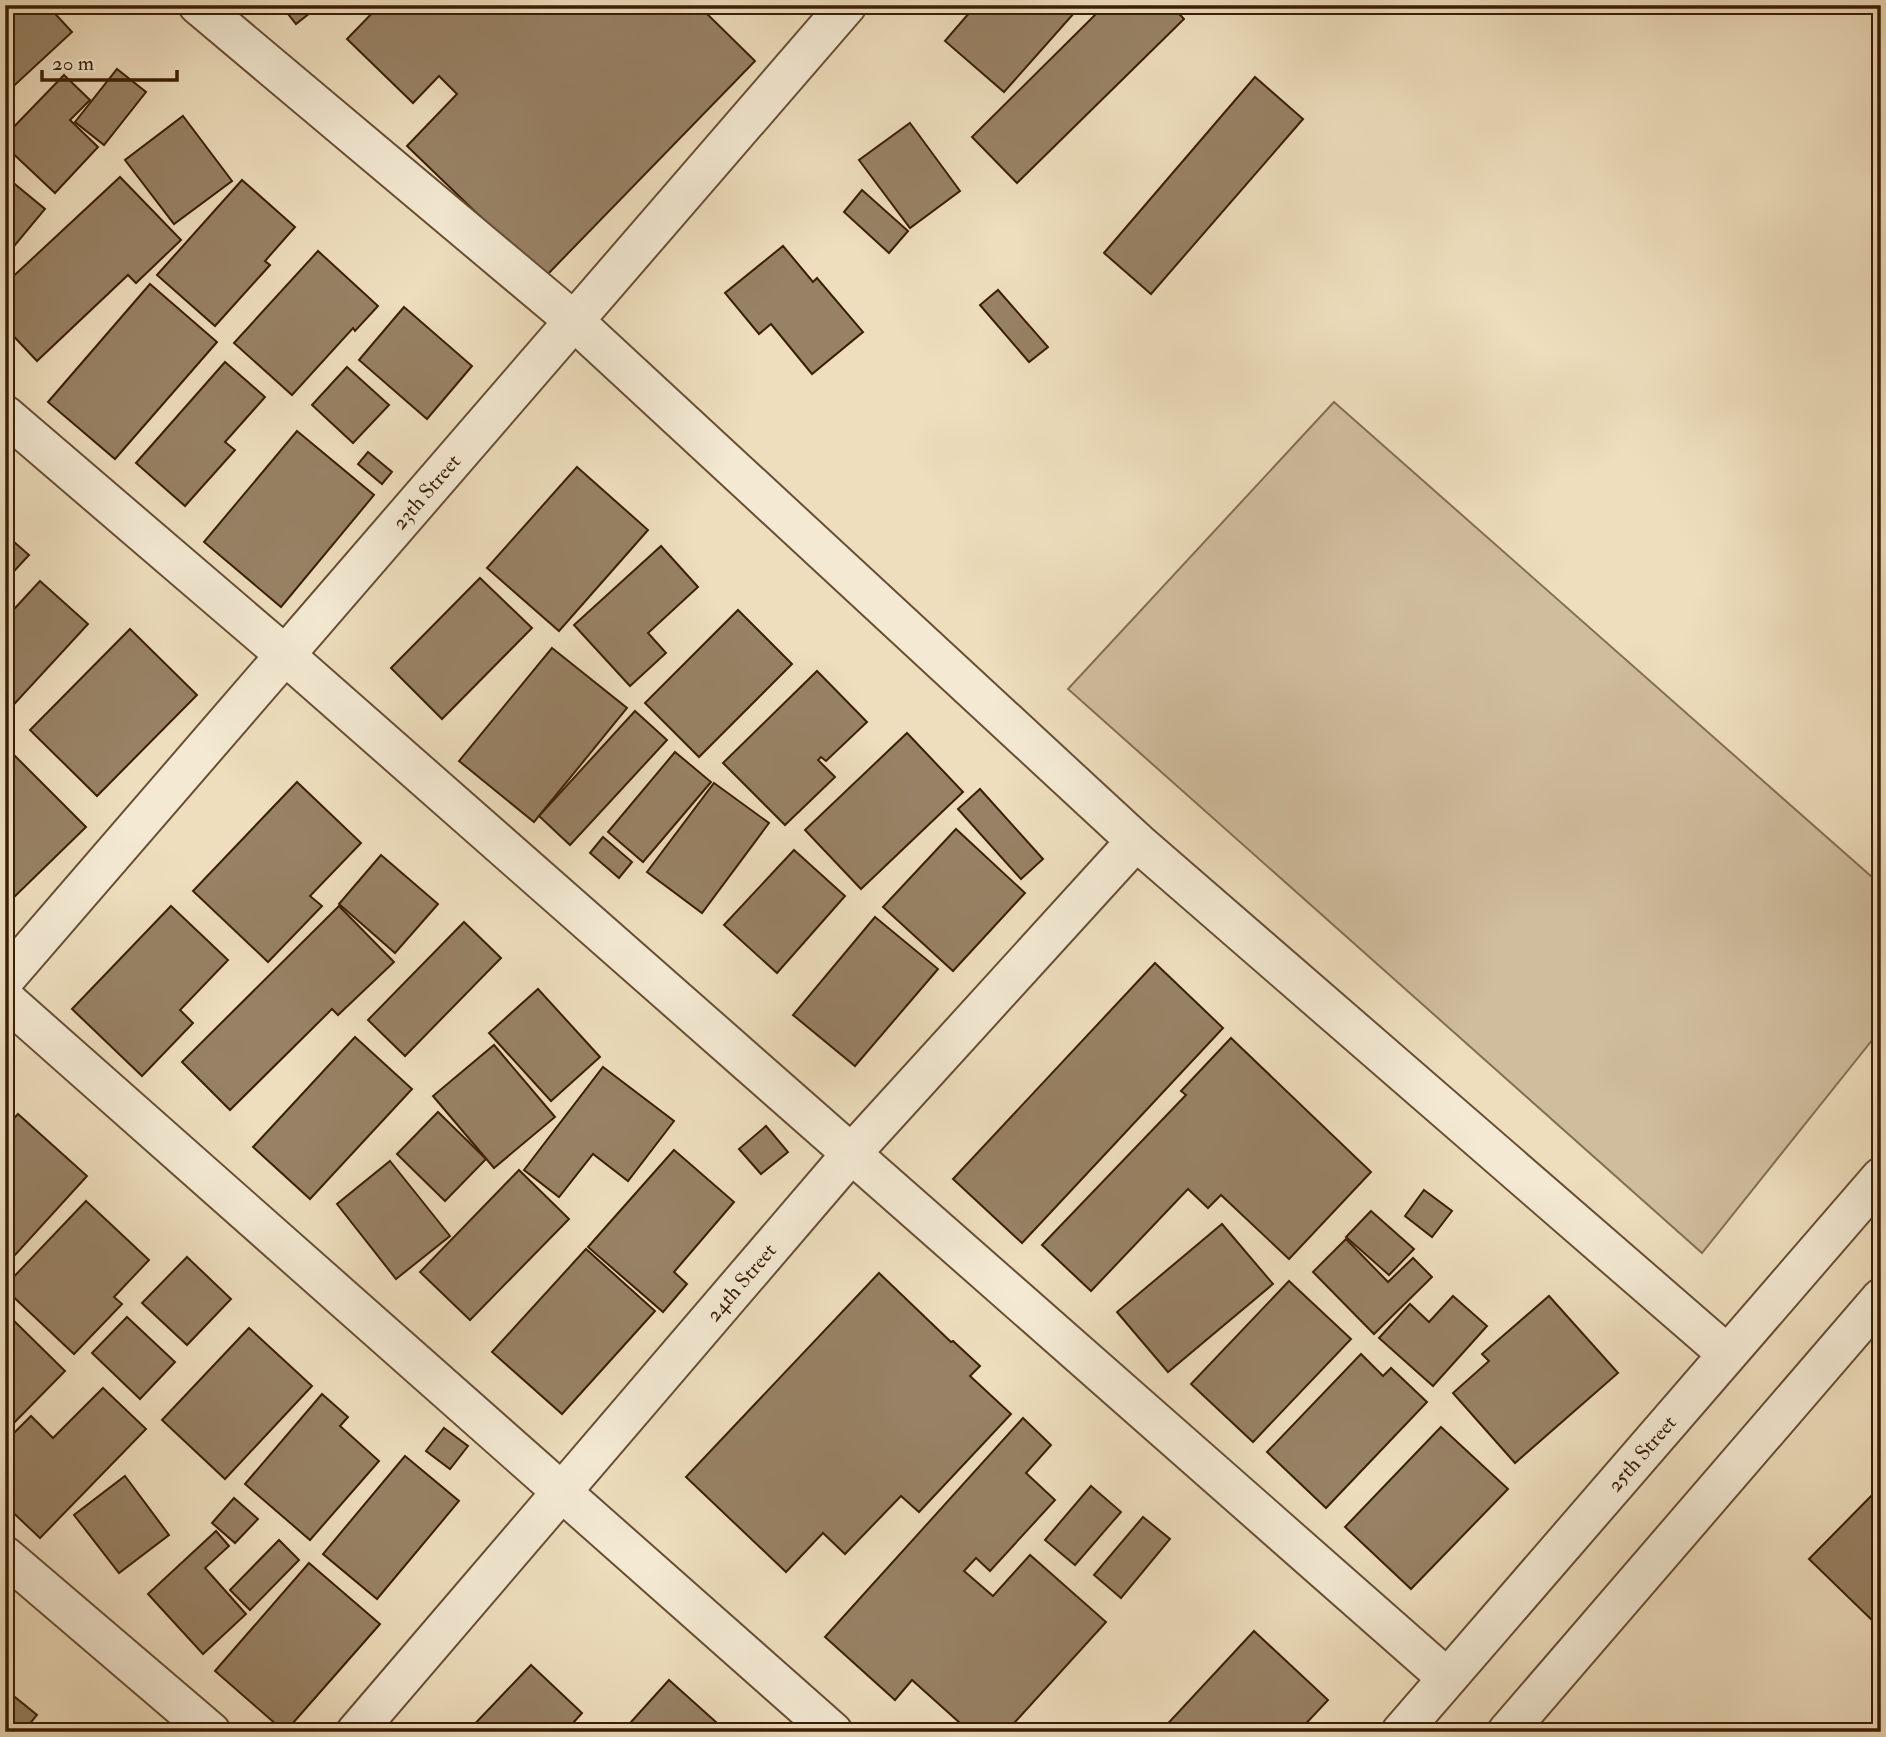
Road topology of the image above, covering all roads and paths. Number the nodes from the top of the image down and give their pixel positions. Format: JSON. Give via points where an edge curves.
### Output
{"nodes":[{"id":1,"x":198,"y":5,"type":"edge"},
{"id":2,"x":847,"y":5,"type":"edge"},
{"id":3,"x":574,"y":321,"type":"junction"},
{"id":4,"x":5,"y":415,"type":"edge"},
{"id":5,"x":285,"y":655,"type":"junction"},
{"id":6,"x":1136,"y":841,"type":"junction"},
{"id":7,"x":5,"y":978,"type":"edge"},
{"id":8,"x":5,"y":999,"type":"edge"},
{"id":9,"x":851,"y":1154,"type":"junction"},
{"id":10,"x":1881,"y":1177,"type":"edge"},
{"id":11,"x":1881,"y":1298,"type":"edge"},
{"id":12,"x":1727,"y":1354,"type":"junction"},
{"id":13,"x":561,"y":1492,"type":"junction"},
{"id":14,"x":5,"y":1556,"type":"edge"},
{"id":15,"x":1447,"y":1678,"type":"junction"},
{"id":16,"x":211,"y":1732,"type":"edge"},
{"id":17,"x":356,"y":1732,"type":"edge"},
{"id":18,"x":833,"y":1732,"type":"edge"},
{"id":19,"x":1401,"y":1732,"type":"edge"},
{"id":20,"x":1507,"y":1732,"type":"edge"}],
"edges":[{"from":1,"to":3,"type":"street"},
{"from":2,"to":3,"type":"street","name":"23th Street"},
{"from":3,"to":5,"type":"street","name":"23th Street"},
{"from":3,"to":6,"type":"street"},
{"from":4,"to":5,"type":"street"},
{"from":5,"to":7,"type":"street","name":"23th Street"},
{"from":5,"to":9,"type":"street"},
{"from":6,"to":9,"type":"street","name":"24th Street"},
{"from":6,"to":12,"type":"street"},
{"from":8,"to":13,"type":"street"},
{"from":9,"to":13,"type":"street","name":"24th Street"},
{"from":9,"to":15,"type":"street"},
{"from":10,"to":12,"type":"street","name":"25th Street"},
{"from":11,"to":20,"type":"street"},
{"from":12,"to":15,"type":"street","name":"25th Street"},
{"from":13,"to":17,"type":"street","name":"24th Street"},
{"from":13,"to":18,"type":"street"},
{"from":14,"to":16,"type":"street"},
{"from":15,"to":19,"type":"street","name":"25th Street"}]}
